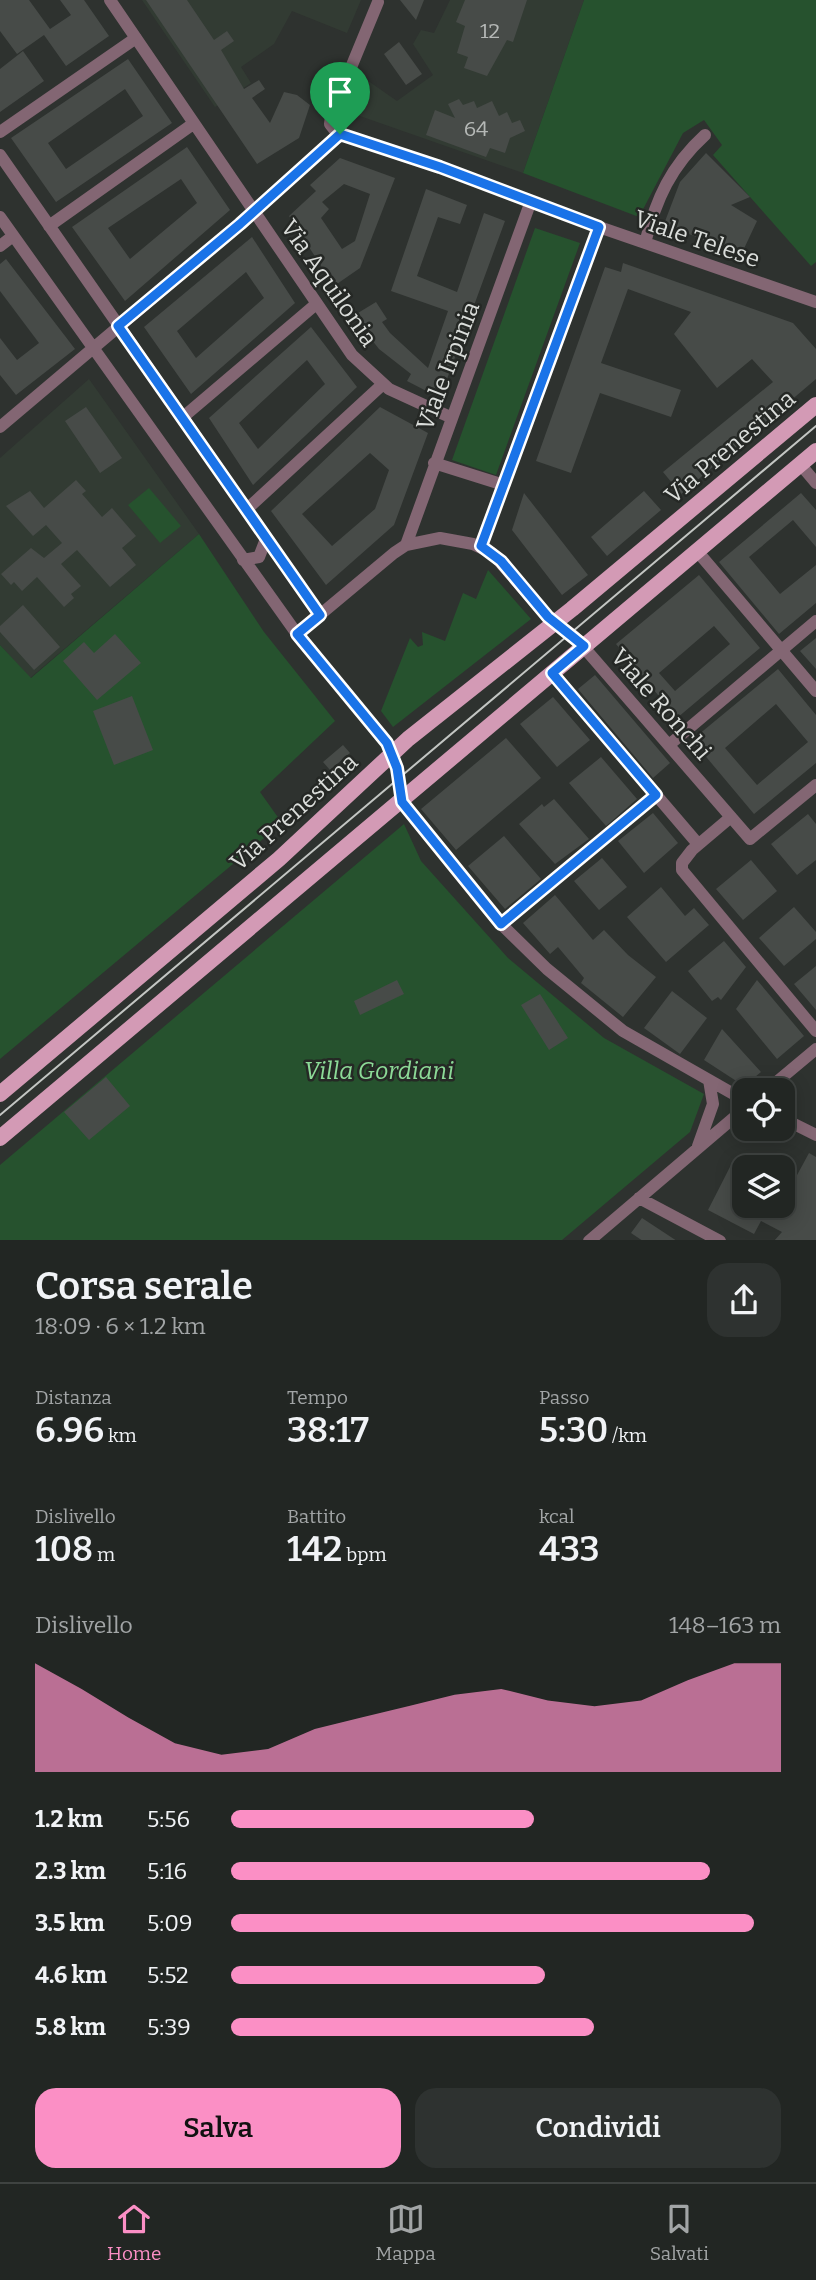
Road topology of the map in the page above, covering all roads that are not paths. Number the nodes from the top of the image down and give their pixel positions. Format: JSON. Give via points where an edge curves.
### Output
{"nodes":[{"id":1,"x":110,"y":0,"type":"edge"},
{"id":2,"x":378,"y":2,"type":"dead end"},
{"id":3,"x":136,"y":38,"type":"junction"},
{"id":4,"x":193,"y":124,"type":"junction"},
{"id":5,"x":0,"y":132,"type":"edge"},
{"id":6,"x":340,"y":134,"type":"junction"},
{"id":7,"x":705,"y":135,"type":"dead end"},
{"id":8,"x":0,"y":155,"type":"edge"},
{"id":9,"x":531,"y":201,"type":"junction"},
{"id":10,"x":253,"y":212,"type":"junction"},
{"id":11,"x":0,"y":217,"type":"edge"},
{"id":12,"x":49,"y":226,"type":"junction"},
{"id":13,"x":599,"y":227,"type":"junction"},
{"id":14,"x":13,"y":236,"type":"junction"},
{"id":15,"x":645,"y":243,"type":"junction"},
{"id":16,"x":0,"y":246,"type":"edge"},
{"id":17,"x":810,"y":300,"type":"edge"},
{"id":18,"x":315,"y":304,"type":"junction"},
{"id":19,"x":816,"y":310,"type":"edge"},
{"id":20,"x":118,"y":326,"type":"junction"},
{"id":21,"x":94,"y":347,"type":"junction"},
{"id":22,"x":383,"y":384,"type":"junction"},
{"id":23,"x":816,"y":405,"type":"edge"},
{"id":24,"x":450,"y":417,"type":"junction"},
{"id":25,"x":182,"y":418,"type":"junction"},
{"id":26,"x":0,"y":427,"type":"edge"},
{"id":27,"x":816,"y":451,"type":"edge"},
{"id":28,"x":434,"y":463,"type":"junction"},
{"id":29,"x":800,"y":464,"type":"junction"},
{"id":30,"x":816,"y":483,"type":"edge"},
{"id":31,"x":504,"y":485,"type":"junction"},
{"id":32,"x":246,"y":510,"type":"junction"},
{"id":33,"x":266,"y":539,"type":"junction"},
{"id":34,"x":406,"y":545,"type":"junction"},
{"id":35,"x":481,"y":546,"type":"junction"},
{"id":36,"x":697,"y":551,"type":"junction"},
{"id":37,"x":243,"y":560,"type":"junction"},
{"id":38,"x":320,"y":615,"type":"junction"},
{"id":39,"x":816,"y":621,"type":"edge"},
{"id":40,"x":555,"y":623,"type":"junction"},
{"id":41,"x":297,"y":634,"type":"junction"},
{"id":42,"x":584,"y":646,"type":"junction"},
{"id":43,"x":781,"y":650,"type":"junction"},
{"id":44,"x":552,"y":673,"type":"junction"},
{"id":45,"x":816,"y":691,"type":"edge"},
{"id":46,"x":669,"y":745,"type":"junction"},
{"id":47,"x":392,"y":753,"type":"junction"},
{"id":48,"x":816,"y":785,"type":"edge"},
{"id":49,"x":656,"y":795,"type":"junction"},
{"id":50,"x":402,"y":802,"type":"junction"},
{"id":51,"x":731,"y":817,"type":"junction"},
{"id":52,"x":698,"y":845,"type":"junction"},
{"id":53,"x":501,"y":924,"type":"junction"},
{"id":54,"x":816,"y":1031,"type":"edge"},
{"id":55,"x":816,"y":1049,"type":"edge"},
{"id":56,"x":781,"y":1078,"type":"edge"},
{"id":57,"x":709,"y":1080,"type":"junction"},
{"id":58,"x":732,"y":1093,"type":"edge"},
{"id":59,"x":0,"y":1094,"type":"edge"},
{"id":60,"x":732,"y":1119,"type":"edge"},
{"id":61,"x":795,"y":1124,"type":"edge"},
{"id":62,"x":816,"y":1135,"type":"edge"},
{"id":63,"x":0,"y":1138,"type":"edge"},
{"id":64,"x":696,"y":1150,"type":"junction"},
{"id":65,"x":639,"y":1198,"type":"junction"},
{"id":66,"x":593,"y":1239,"type":"edge"},
{"id":67,"x":718,"y":1240,"type":"edge"}],
"edges":[{"from":1,"to":3,"type":"street","name":"Via Aquilonia"},
{"from":2,"to":6,"type":"street","via":[[331,116],[331,126]]},
{"from":3,"to":4,"type":"street","name":"Via Aquilonia"},
{"from":3,"to":5,"type":"street"},
{"from":4,"to":10,"type":"street","name":"Via Aquilonia"},
{"from":4,"to":12,"type":"street"},
{"from":6,"to":9,"type":"street","name":"Viale Telese"},
{"from":6,"to":10,"type":"street"},
{"from":7,"to":15,"type":"street","via":[[670,173],[654,207]]},
{"from":8,"to":12,"type":"street"},
{"from":9,"to":13,"type":"street","name":"Viale Telese"},
{"from":9,"to":24,"type":"street","name":"Viale Irpinia"},
{"from":10,"to":18,"type":"street","name":"Via Aquilonia"},
{"from":10,"to":20,"type":"street"},
{"from":11,"to":14,"type":"street"},
{"from":12,"to":20,"type":"street"},
{"from":13,"to":15,"type":"street","name":"Viale Telese"},
{"from":13,"to":31,"type":"street"},
{"from":14,"to":16,"type":"street"},
{"from":14,"to":21,"type":"street"},
{"from":15,"to":17,"type":"street","name":"Viale Telese"},
{"from":17,"to":19,"type":"street"},
{"from":18,"to":22,"type":"street","name":"Via Aquilonia","via":[[352,355]]},
{"from":18,"to":25,"type":"street"},
{"from":20,"to":21,"type":"street"},
{"from":20,"to":25,"type":"street"},
{"from":21,"to":26,"type":"street"},
{"from":21,"to":37,"type":"street"},
{"from":22,"to":24,"type":"street","name":"Via Aquilonia"},
{"from":22,"to":32,"type":"street"},
{"from":23,"to":40,"type":"main road","name":"Via Prenestina"},
{"from":24,"to":28,"type":"street","name":"Viale Irpinia"},
{"from":25,"to":32,"type":"street"},
{"from":27,"to":29,"type":"main road"},
{"from":28,"to":31,"type":"street"},
{"from":28,"to":34,"type":"street","name":"Viale Irpinia"},
{"from":29,"to":30,"type":"street"},
{"from":29,"to":36,"type":"main road"},
{"from":31,"to":35,"type":"street"},
{"from":32,"to":33,"type":"street"},
{"from":33,"to":37,"type":"street","via":[[260,556]]},
{"from":33,"to":38,"type":"street"},
{"from":34,"to":35,"type":"street","via":[[440,538]]},
{"from":34,"to":38,"type":"street"},
{"from":35,"to":40,"type":"street","name":"Viale Ronchi","via":[[496,556]]},
{"from":36,"to":42,"type":"main road"},
{"from":36,"to":43,"type":"street"},
{"from":37,"to":41,"type":"street"},
{"from":38,"to":41,"type":"street"},
{"from":39,"to":43,"type":"street"},
{"from":40,"to":42,"type":"street","name":"Viale Ronchi"},
{"from":40,"to":47,"type":"main road","name":"Via Prenestina"},
{"from":41,"to":47,"type":"street"},
{"from":42,"to":44,"type":"main road"},
{"from":42,"to":46,"type":"street","name":"Viale Ronchi"},
{"from":43,"to":45,"type":"street"},
{"from":43,"to":46,"type":"street"},
{"from":44,"to":49,"type":"street"},
{"from":44,"to":50,"type":"main road"},
{"from":46,"to":51,"type":"street","name":"Viale Ronchi"},
{"from":47,"to":50,"type":"street"},
{"from":47,"to":59,"type":"main road","name":"Via Prenestina","via":[[279,859]]},
{"from":48,"to":51,"type":"street","name":"Viale Ronchi","via":[[750,839]]},
{"from":49,"to":52,"type":"street"},
{"from":49,"to":53,"type":"street"},
{"from":50,"to":53,"type":"street"},
{"from":50,"to":63,"type":"main road"},
{"from":51,"to":52,"type":"street"},
{"from":52,"to":54,"type":"street","via":[[682,867]]},
{"from":53,"to":57,"type":"street","via":[[614,1024]]},
{"from":55,"to":56,"type":"street"},
{"from":57,"to":58,"type":"street"},
{"from":57,"to":64,"type":"street","via":[[713,1104]]},
{"from":60,"to":64,"type":"street"},
{"from":61,"to":62,"type":"street"},
{"from":64,"to":65,"type":"street"},
{"from":65,"to":66,"type":"street"},
{"from":65,"to":67,"type":"street"}]}
